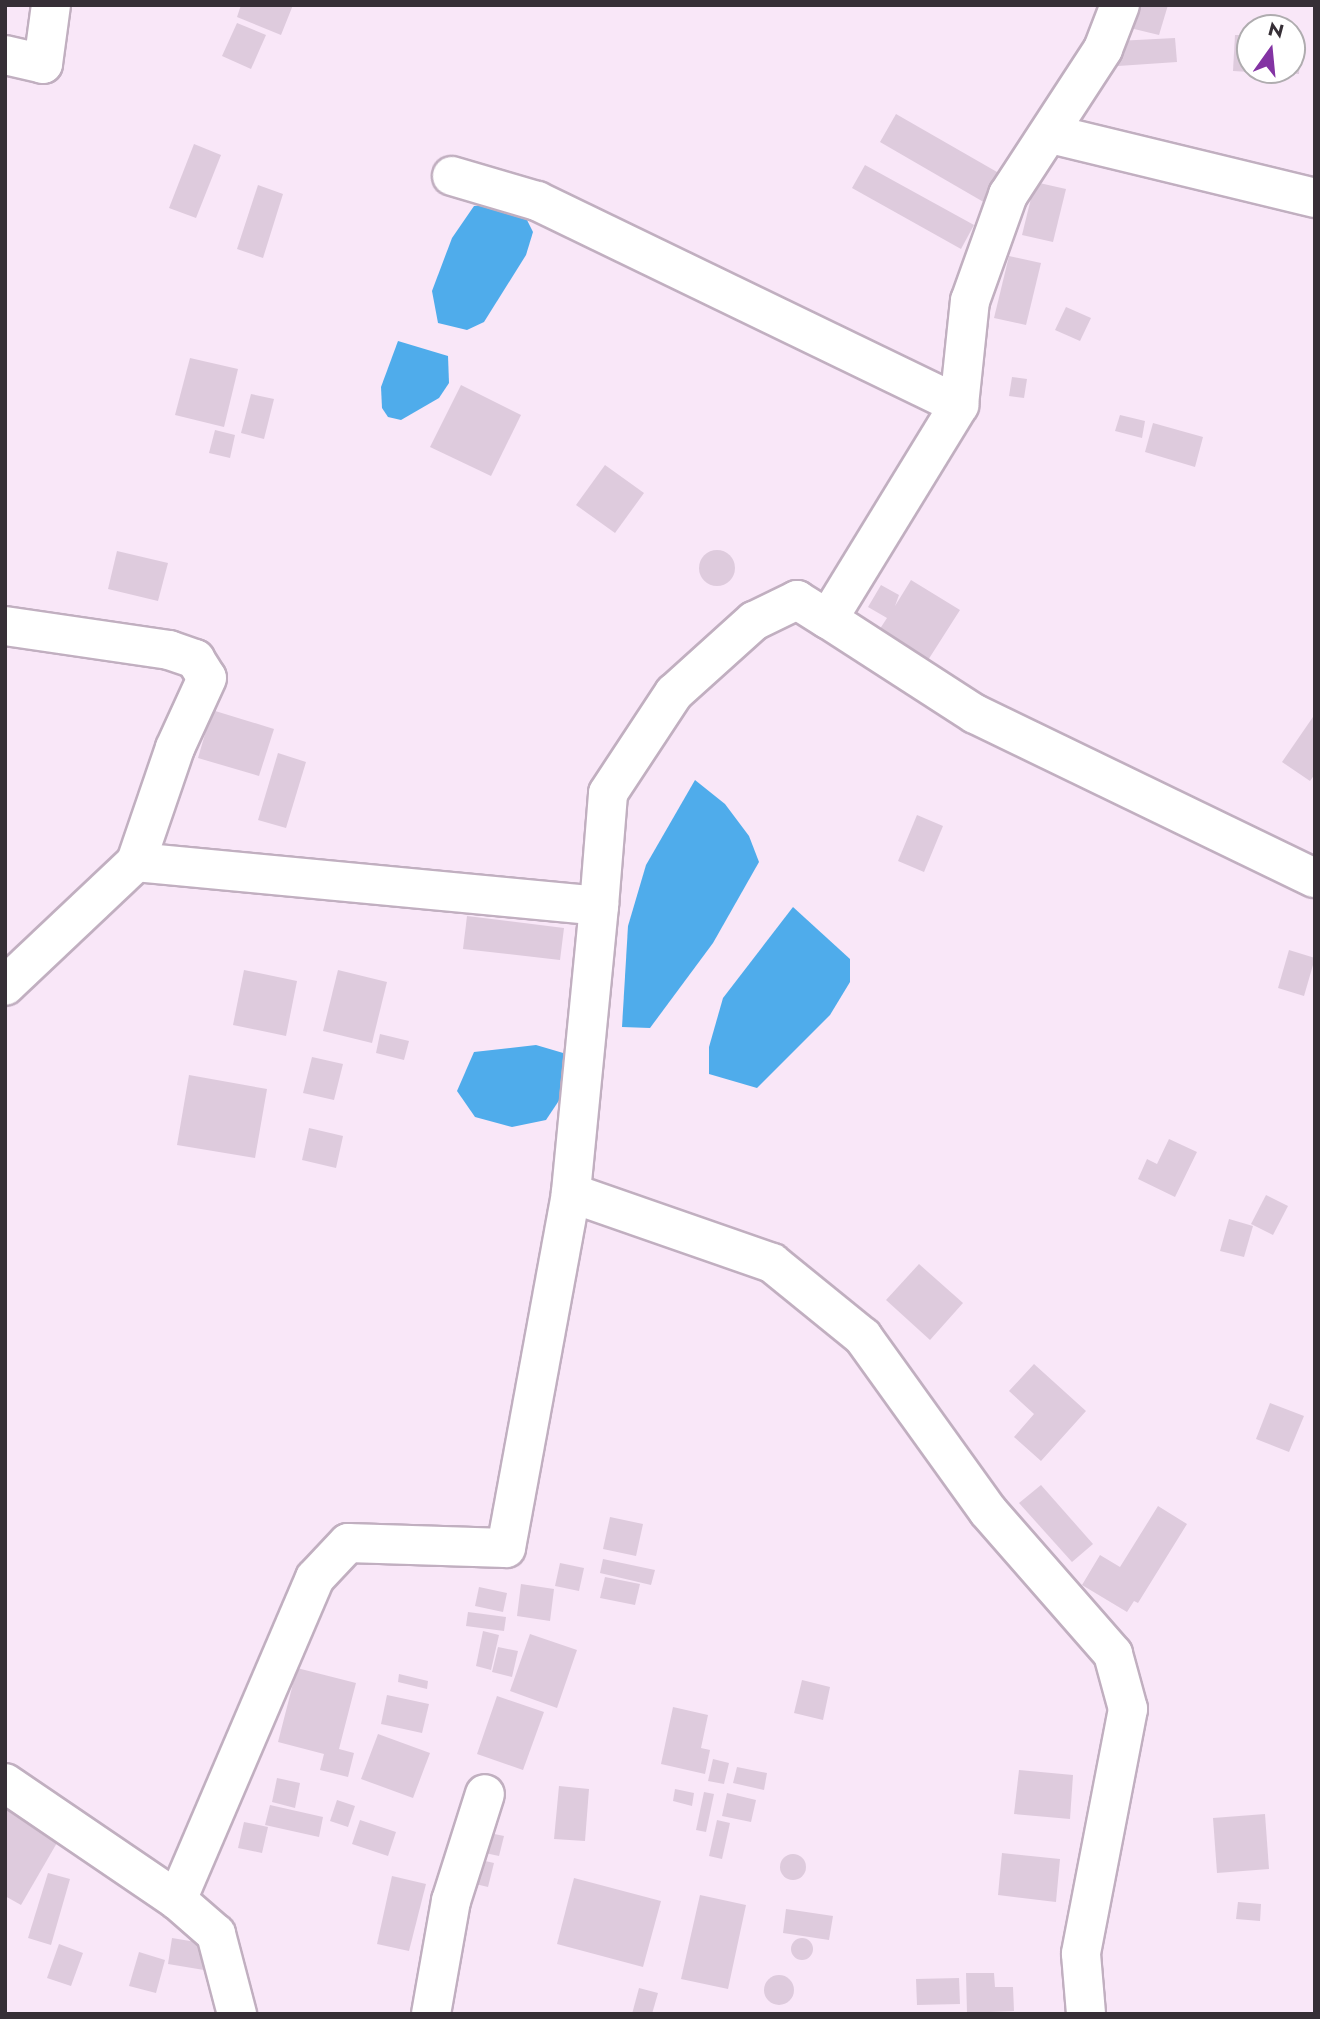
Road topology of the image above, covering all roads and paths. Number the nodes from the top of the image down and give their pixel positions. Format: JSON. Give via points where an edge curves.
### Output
{"nodes":[{"id":1,"x":51,"y":5,"type":"edge"},
{"id":2,"x":1120,"y":5,"type":"edge"},
{"id":3,"x":5,"y":55,"type":"edge"},
{"id":4,"x":1051,"y":135,"type":"junction"},
{"id":5,"x":452,"y":176,"type":"dead end"},
{"id":6,"x":1315,"y":198,"type":"edge"},
{"id":7,"x":960,"y":405,"type":"junction"},
{"id":8,"x":828,"y":619,"type":"junction"},
{"id":9,"x":5,"y":626,"type":"edge"},
{"id":10,"x":136,"y":862,"type":"junction"},
{"id":11,"x":1315,"y":878,"type":"edge"},
{"id":12,"x":599,"y":906,"type":"junction"},
{"id":13,"x":5,"y":986,"type":"edge"},
{"id":14,"x":571,"y":1193,"type":"junction"},
{"id":15,"x":5,"y":1783,"type":"edge"},
{"id":16,"x":485,"y":1794,"type":"dead end"},
{"id":17,"x":177,"y":1900,"type":"junction"},
{"id":18,"x":237,"y":2014,"type":"edge"},
{"id":19,"x":431,"y":2014,"type":"edge"},
{"id":20,"x":1086,"y":2014,"type":"edge"}],
"edges":[{"from":1,"to":3,"type":"street","via":[[43,64]]},
{"from":2,"to":4,"type":"street","via":[[1102,49]]},
{"from":4,"to":6,"type":"street"},
{"from":4,"to":7,"type":"street","via":[[1008,195],[970,301]]},
{"from":5,"to":7,"type":"street","via":[[537,201]]},
{"from":7,"to":8,"type":"street"},
{"from":8,"to":11,"type":"street","via":[[975,714]]},
{"from":8,"to":12,"type":"street","via":[[797,600],[754,621],[674,693],[608,793]]},
{"from":9,"to":10,"type":"street","via":[[169,650],[195,659],[207,678],[175,748]]},
{"from":10,"to":12,"type":"street"},
{"from":10,"to":13,"type":"street"},
{"from":12,"to":14,"type":"street"},
{"from":14,"to":17,"type":"street","via":[[506,1548],[348,1543],[323,1569]]},
{"from":14,"to":20,"type":"street","via":[[772,1263],[863,1337],[988,1511],[1113,1654],[1128,1709],[1081,1954]]},
{"from":15,"to":17,"type":"street"},
{"from":16,"to":19,"type":"street","via":[[451,1901]]},
{"from":17,"to":18,"type":"street","via":[[216,1934]]}]}
